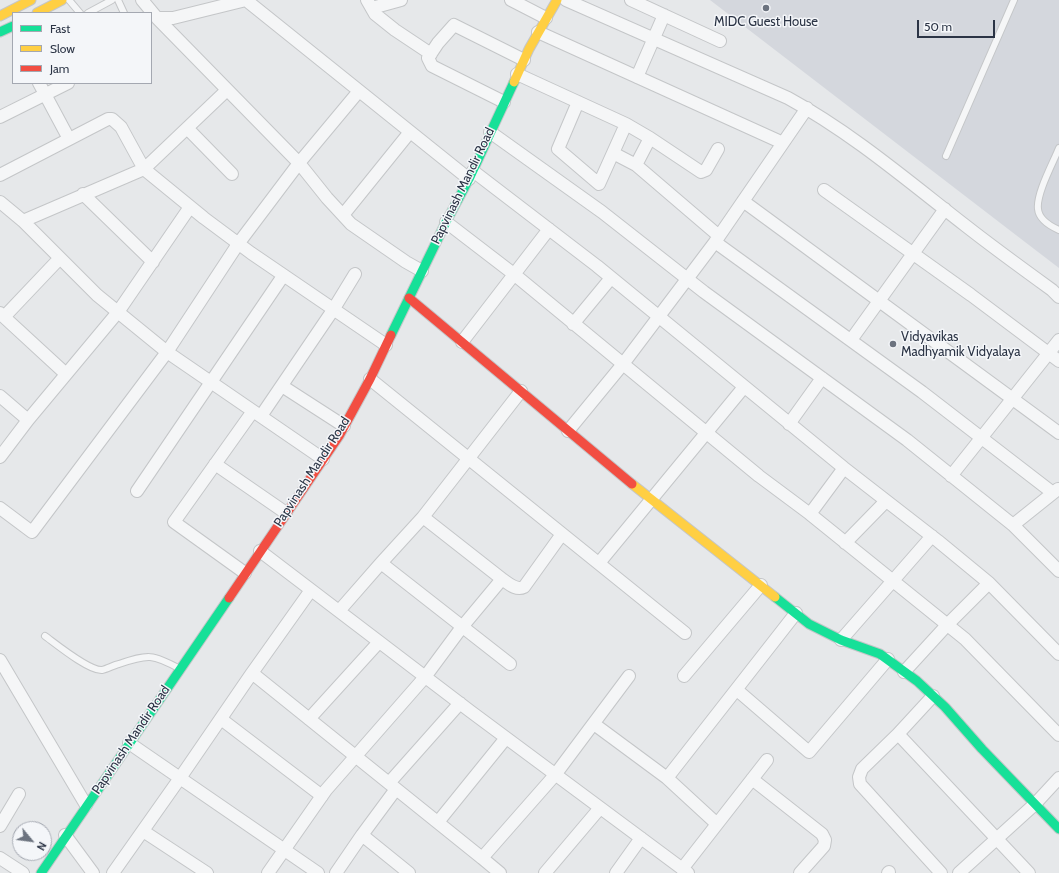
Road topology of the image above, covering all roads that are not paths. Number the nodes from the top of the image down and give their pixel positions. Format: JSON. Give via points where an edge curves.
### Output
{"nodes":[{"id":1,"x":31,"y":0,"type":"edge"},
{"id":2,"x":62,"y":0,"type":"edge"},
{"id":3,"x":69,"y":0,"type":"edge"},
{"id":4,"x":112,"y":0,"type":"edge"},
{"id":5,"x":118,"y":0,"type":"edge"},
{"id":6,"x":142,"y":0,"type":"edge"},
{"id":7,"x":401,"y":0,"type":"edge"},
{"id":8,"x":511,"y":0,"type":"edge"},
{"id":9,"x":557,"y":0,"type":"edge"},
{"id":10,"x":566,"y":0,"type":"edge"},
{"id":11,"x":631,"y":0,"type":"edge"},
{"id":12,"x":1014,"y":0,"type":"edge"},
{"id":13,"x":369,"y":4,"type":"edge"},
{"id":14,"x":39,"y":12,"type":"edge"},
{"id":15,"x":79,"y":12,"type":"edge"},
{"id":16,"x":90,"y":12,"type":"edge"},
{"id":17,"x":124,"y":12,"type":"edge"},
{"id":18,"x":664,"y":15,"type":"junction"},
{"id":19,"x":0,"y":16,"type":"edge"},
{"id":20,"x":157,"y":18,"type":"junction"},
{"id":21,"x":546,"y":18,"type":"junction"},
{"id":22,"x":538,"y":32,"type":"junction"},
{"id":23,"x":654,"y":40,"type":"junction"},
{"id":24,"x":720,"y":41,"type":"dead end"},
{"id":25,"x":431,"y":54,"type":"junction"},
{"id":26,"x":524,"y":60,"type":"junction"},
{"id":27,"x":517,"y":74,"type":"junction"},
{"id":28,"x":637,"y":77,"type":"junction"},
{"id":29,"x":40,"y":84,"type":"edge"},
{"id":30,"x":66,"y":84,"type":"edge"},
{"id":31,"x":227,"y":90,"type":"junction"},
{"id":32,"x":359,"y":91,"type":"junction"},
{"id":33,"x":45,"y":95,"type":"junction"},
{"id":34,"x":504,"y":102,"type":"junction"},
{"id":35,"x":578,"y":102,"type":"junction"},
{"id":36,"x":807,"y":108,"type":"junction"},
{"id":37,"x":0,"y":117,"type":"edge"},
{"id":38,"x":626,"y":124,"type":"junction"},
{"id":39,"x":187,"y":128,"type":"junction"},
{"id":40,"x":410,"y":132,"type":"junction"},
{"id":41,"x":490,"y":132,"type":"junction"},
{"id":42,"x":650,"y":138,"type":"junction"},
{"id":43,"x":69,"y":139,"type":"junction"},
{"id":44,"x":783,"y":143,"type":"junction"},
{"id":45,"x":1059,"y":148,"type":"edge"},
{"id":46,"x":718,"y":149,"type":"dead end"},
{"id":47,"x":613,"y":153,"type":"junction"},
{"id":48,"x":946,"y":156,"type":"dead end"},
{"id":49,"x":1057,"y":160,"type":"edge"},
{"id":50,"x":299,"y":163,"type":"junction"},
{"id":51,"x":636,"y":165,"type":"junction"},
{"id":52,"x":144,"y":169,"type":"junction"},
{"id":53,"x":232,"y":174,"type":"dead end"},
{"id":54,"x":0,"y":175,"type":"edge"},
{"id":55,"x":471,"y":175,"type":"junction"},
{"id":56,"x":824,"y":190,"type":"dead end"},
{"id":57,"x":83,"y":194,"type":"junction"},
{"id":58,"x":743,"y":201,"type":"junction"},
{"id":59,"x":0,"y":202,"type":"edge"},
{"id":60,"x":190,"y":207,"type":"junction"},
{"id":61,"x":945,"y":209,"type":"junction"},
{"id":62,"x":343,"y":215,"type":"junction"},
{"id":63,"x":23,"y":221,"type":"junction"},
{"id":64,"x":446,"y":222,"type":"junction"},
{"id":65,"x":549,"y":230,"type":"junction"},
{"id":66,"x":1059,"y":230,"type":"edge"},
{"id":67,"x":717,"y":239,"type":"junction"},
{"id":68,"x":238,"y":244,"type":"junction"},
{"id":69,"x":913,"y":254,"type":"junction"},
{"id":70,"x":60,"y":258,"type":"junction"},
{"id":71,"x":153,"y":262,"type":"junction"},
{"id":72,"x":422,"y":271,"type":"junction"},
{"id":73,"x":355,"y":274,"type":"dead end"},
{"id":74,"x":515,"y":275,"type":"junction"},
{"id":75,"x":284,"y":276,"type":"junction"},
{"id":76,"x":611,"y":278,"type":"junction"},
{"id":77,"x":687,"y":279,"type":"junction"},
{"id":78,"x":1059,"y":297,"type":"edge"},
{"id":79,"x":409,"y":298,"type":"junction"},
{"id":80,"x":879,"y":301,"type":"junction"},
{"id":81,"x":333,"y":310,"type":"junction"},
{"id":82,"x":118,"y":312,"type":"junction"},
{"id":83,"x":2,"y":315,"type":"edge"},
{"id":84,"x":658,"y":317,"type":"junction"},
{"id":85,"x":574,"y":324,"type":"junction"},
{"id":86,"x":851,"y":340,"type":"junction"},
{"id":87,"x":1059,"y":340,"type":"edge"},
{"id":88,"x":462,"y":342,"type":"junction"},
{"id":89,"x":386,"y":345,"type":"junction"},
{"id":90,"x":167,"y":352,"type":"junction"},
{"id":91,"x":1048,"y":353,"type":"junction"},
{"id":92,"x":1059,"y":361,"type":"edge"},
{"id":93,"x":623,"y":364,"type":"junction"},
{"id":94,"x":66,"y":374,"type":"junction"},
{"id":95,"x":822,"y":378,"type":"junction"},
{"id":96,"x":370,"y":379,"type":"junction"},
{"id":97,"x":211,"y":382,"type":"junction"},
{"id":98,"x":282,"y":386,"type":"junction"},
{"id":99,"x":744,"y":387,"type":"junction"},
{"id":100,"x":521,"y":391,"type":"junction"},
{"id":101,"x":0,"y":396,"type":"edge"},
{"id":102,"x":1013,"y":398,"type":"junction"},
{"id":103,"x":257,"y":413,"type":"junction"},
{"id":104,"x":28,"y":420,"type":"junction"},
{"id":105,"x":789,"y":424,"type":"junction"},
{"id":106,"x":344,"y":426,"type":"junction"},
{"id":107,"x":568,"y":431,"type":"junction"},
{"id":108,"x":707,"y":433,"type":"junction"},
{"id":109,"x":1059,"y":433,"type":"edge"},
{"id":110,"x":981,"y":437,"type":"junction"},
{"id":111,"x":0,"y":457,"type":"edge"},
{"id":112,"x":323,"y":459,"type":"junction"},
{"id":113,"x":469,"y":459,"type":"junction"},
{"id":114,"x":215,"y":464,"type":"junction"},
{"id":115,"x":844,"y":468,"type":"junction"},
{"id":116,"x":951,"y":476,"type":"junction"},
{"id":117,"x":137,"y":491,"type":"dead end"},
{"id":118,"x":1056,"y":491,"type":"edge"},
{"id":119,"x":651,"y":500,"type":"junction"},
{"id":120,"x":886,"y":501,"type":"junction"},
{"id":121,"x":0,"y":508,"type":"edge"},
{"id":122,"x":286,"y":513,"type":"junction"},
{"id":123,"x":810,"y":514,"type":"junction"},
{"id":124,"x":423,"y":517,"type":"junction"},
{"id":125,"x":1013,"y":525,"type":"junction"},
{"id":126,"x":562,"y":534,"type":"junction"},
{"id":127,"x":932,"y":536,"type":"junction"},
{"id":128,"x":845,"y":543,"type":"junction"},
{"id":129,"x":260,"y":551,"type":"junction"},
{"id":130,"x":381,"y":563,"type":"junction"},
{"id":131,"x":599,"y":563,"type":"junction"},
{"id":132,"x":1059,"y":570,"type":"edge"},
{"id":133,"x":245,"y":573,"type":"junction"},
{"id":134,"x":502,"y":579,"type":"junction"},
{"id":135,"x":892,"y":581,"type":"junction"},
{"id":136,"x":989,"y":583,"type":"junction"},
{"id":137,"x":761,"y":585,"type":"junction"},
{"id":138,"x":311,"y":590,"type":"junction"},
{"id":139,"x":339,"y":611,"type":"junction"},
{"id":140,"x":796,"y":613,"type":"junction"},
{"id":141,"x":947,"y":625,"type":"junction"},
{"id":142,"x":462,"y":627,"type":"junction"},
{"id":143,"x":685,"y":632,"type":"dead end"},
{"id":144,"x":45,"y":636,"type":"dead end"},
{"id":145,"x":841,"y":640,"type":"junction"},
{"id":146,"x":379,"y":642,"type":"junction"},
{"id":147,"x":1059,"y":654,"type":"edge"},
{"id":148,"x":888,"y":659,"type":"junction"},
{"id":149,"x":0,"y":660,"type":"edge"},
{"id":150,"x":510,"y":664,"type":"dead end"},
{"id":151,"x":180,"y":669,"type":"junction"},
{"id":152,"x":904,"y":672,"type":"junction"},
{"id":153,"x":252,"y":673,"type":"junction"},
{"id":154,"x":630,"y":676,"type":"dead end"},
{"id":155,"x":684,"y":676,"type":"dead end"},
{"id":156,"x":425,"y":677,"type":"junction"},
{"id":157,"x":737,"y":690,"type":"junction"},
{"id":158,"x":932,"y":696,"type":"junction"},
{"id":159,"x":460,"y":703,"type":"junction"},
{"id":160,"x":221,"y":719,"type":"junction"},
{"id":161,"x":309,"y":719,"type":"junction"},
{"id":162,"x":594,"y":724,"type":"junction"},
{"id":163,"x":898,"y":734,"type":"junction"},
{"id":164,"x":1059,"y":734,"type":"edge"},
{"id":165,"x":506,"y":738,"type":"junction"},
{"id":166,"x":129,"y":743,"type":"junction"},
{"id":167,"x":356,"y":756,"type":"junction"},
{"id":168,"x":767,"y":760,"type":"dead end"},
{"id":169,"x":555,"y":775,"type":"junction"},
{"id":170,"x":180,"y":778,"type":"junction"},
{"id":171,"x":667,"y":778,"type":"junction"},
{"id":172,"x":1059,"y":778,"type":"edge"},
{"id":173,"x":752,"y":779,"type":"junction"},
{"id":174,"x":393,"y":786,"type":"junction"},
{"id":175,"x":19,"y":794,"type":"dead end"},
{"id":176,"x":322,"y":796,"type":"junction"},
{"id":177,"x":1035,"y":804,"type":"junction"},
{"id":178,"x":86,"y":805,"type":"junction"},
{"id":179,"x":600,"y":808,"type":"junction"},
{"id":180,"x":438,"y":822,"type":"junction"},
{"id":181,"x":717,"y":824,"type":"junction"},
{"id":182,"x":0,"y":826,"type":"edge"},
{"id":183,"x":1059,"y":829,"type":"edge"},
{"id":184,"x":143,"y":831,"type":"junction"},
{"id":185,"x":65,"y":835,"type":"junction"},
{"id":186,"x":362,"y":835,"type":"junction"},
{"id":187,"x":641,"y":838,"type":"junction"},
{"id":188,"x":997,"y":838,"type":"junction"},
{"id":189,"x":284,"y":850,"type":"junction"},
{"id":190,"x":0,"y":858,"type":"edge"},
{"id":191,"x":482,"y":858,"type":"junction"},
{"id":192,"x":685,"y":871,"type":"edge"},
{"id":193,"x":23,"y":873,"type":"edge"},
{"id":194,"x":41,"y":873,"type":"edge"},
{"id":195,"x":93,"y":873,"type":"edge"},
{"id":196,"x":114,"y":873,"type":"edge"},
{"id":197,"x":207,"y":873,"type":"edge"},
{"id":198,"x":268,"y":873,"type":"edge"},
{"id":199,"x":318,"y":873,"type":"edge"},
{"id":200,"x":336,"y":873,"type":"edge"},
{"id":201,"x":409,"y":873,"type":"edge"},
{"id":202,"x":500,"y":873,"type":"edge"},
{"id":203,"x":546,"y":873,"type":"edge"},
{"id":204,"x":616,"y":873,"type":"edge"},
{"id":205,"x":800,"y":873,"type":"edge"},
{"id":206,"x":941,"y":873,"type":"edge"},
{"id":207,"x":958,"y":873,"type":"edge"},
{"id":208,"x":1030,"y":873,"type":"edge"}],
"edges":[{"from":1,"to":19,"type":"street"},
{"from":2,"to":14,"type":"street"},
{"from":3,"to":15,"type":"lane"},
{"from":4,"to":16,"type":"lane"},
{"from":5,"to":17,"type":"lane"},
{"from":6,"to":20,"type":"street"},
{"from":7,"to":13,"type":"street"},
{"from":8,"to":21,"type":"street"},
{"from":9,"to":21,"type":"street","name":"Papvinash Mandir Road"},
{"from":10,"to":23,"type":"street"},
{"from":11,"to":18,"type":"street"},
{"from":12,"to":48,"type":"lane"},
{"from":13,"to":25,"type":"street","via":[[375,14]]},
{"from":18,"to":23,"type":"street"},
{"from":18,"to":24,"type":"street"},
{"from":20,"to":31,"type":"street"},
{"from":20,"to":32,"type":"street","via":[[173,18],[246,0]]},
{"from":21,"to":22,"type":"street","name":"Papvinash Mandir Road"},
{"from":22,"to":26,"type":"street","name":"Papvinash Mandir Road"},
{"from":22,"to":28,"type":"street"},
{"from":23,"to":28,"type":"street"},
{"from":23,"to":36,"type":"street"},
{"from":25,"to":26,"type":"street","via":[[454,25]]},
{"from":25,"to":34,"type":"street","via":[[428,58],[432,66]]},
{"from":26,"to":27,"type":"street","name":"Papvinash Mandir Road"},
{"from":27,"to":34,"type":"street","name":"Papvinash Mandir Road"},
{"from":27,"to":35,"type":"street"},
{"from":28,"to":44,"type":"street"},
{"from":29,"to":33,"type":"street"},
{"from":30,"to":33,"type":"street"},
{"from":31,"to":39,"type":"street"},
{"from":31,"to":50,"type":"street"},
{"from":32,"to":40,"type":"street"},
{"from":32,"to":50,"type":"street"},
{"from":33,"to":37,"type":"street"},
{"from":33,"to":43,"type":"street"},
{"from":34,"to":41,"type":"street","name":"Papvinash Mandir Road"},
{"from":35,"to":38,"type":"street"},
{"from":35,"to":47,"type":"street","via":[[558,148],[599,184]]},
{"from":36,"to":44,"type":"street"},
{"from":36,"to":61,"type":"street","via":[[876,155]]},
{"from":38,"to":42,"type":"street"},
{"from":38,"to":47,"type":"street"},
{"from":39,"to":52,"type":"street"},
{"from":39,"to":53,"type":"street"},
{"from":40,"to":55,"type":"street"},
{"from":40,"to":62,"type":"street"},
{"from":41,"to":55,"type":"street","name":"Papvinash Mandir Road"},
{"from":41,"to":77,"type":"street","via":[[602,212]]},
{"from":42,"to":46,"type":"street","via":[[700,172],[706,170]]},
{"from":42,"to":51,"type":"street"},
{"from":43,"to":52,"type":"street","via":[[112,119],[121,127]]},
{"from":43,"to":54,"type":"street"},
{"from":44,"to":58,"type":"street"},
{"from":45,"to":49,"type":"lane"},
{"from":47,"to":51,"type":"street"},
{"from":49,"to":66,"type":"lane","via":[[1040,195],[1038,210],[1042,219]]},
{"from":50,"to":62,"type":"street"},
{"from":50,"to":68,"type":"street"},
{"from":51,"to":67,"type":"street"},
{"from":52,"to":57,"type":"street"},
{"from":52,"to":60,"type":"street"},
{"from":55,"to":64,"type":"street","name":"Papvinash Mandir Road"},
{"from":55,"to":65,"type":"street"},
{"from":56,"to":69,"type":"street"},
{"from":57,"to":63,"type":"street"},
{"from":57,"to":71,"type":"street"},
{"from":58,"to":67,"type":"street"},
{"from":58,"to":80,"type":"street"},
{"from":59,"to":63,"type":"street"},
{"from":60,"to":68,"type":"street"},
{"from":60,"to":71,"type":"street"},
{"from":61,"to":69,"type":"street"},
{"from":61,"to":78,"type":"street"},
{"from":62,"to":72,"type":"street","via":[[351,224]]},
{"from":63,"to":70,"type":"street"},
{"from":64,"to":72,"type":"street","name":"Papvinash Mandir Road"},
{"from":64,"to":74,"type":"street"},
{"from":65,"to":74,"type":"street"},
{"from":65,"to":76,"type":"street"},
{"from":67,"to":77,"type":"street"},
{"from":67,"to":86,"type":"street"},
{"from":68,"to":75,"type":"street"},
{"from":68,"to":90,"type":"street"},
{"from":69,"to":80,"type":"street"},
{"from":69,"to":91,"type":"street"},
{"from":70,"to":82,"type":"street"},
{"from":70,"to":83,"type":"street"},
{"from":71,"to":82,"type":"street"},
{"from":72,"to":79,"type":"street","name":"Papvinash Mandir Road"},
{"from":73,"to":81,"type":"street"},
{"from":74,"to":85,"type":"street"},
{"from":74,"to":88,"type":"street"},
{"from":75,"to":81,"type":"street"},
{"from":75,"to":97,"type":"street"},
{"from":76,"to":84,"type":"street"},
{"from":76,"to":85,"type":"street"},
{"from":77,"to":84,"type":"street"},
{"from":77,"to":95,"type":"street"},
{"from":79,"to":88,"type":"street"},
{"from":79,"to":89,"type":"street","name":"Papvinash Mandir Road"},
{"from":80,"to":86,"type":"street"},
{"from":80,"to":102,"type":"street"},
{"from":81,"to":89,"type":"street"},
{"from":81,"to":98,"type":"street"},
{"from":82,"to":90,"type":"street"},
{"from":82,"to":94,"type":"street"},
{"from":83,"to":94,"type":"street"},
{"from":84,"to":93,"type":"street"},
{"from":84,"to":99,"type":"street"},
{"from":85,"to":93,"type":"street"},
{"from":86,"to":110,"type":"street"},
{"from":87,"to":91,"type":"street"},
{"from":88,"to":100,"type":"street"},
{"from":89,"to":96,"type":"street","name":"Papvinash Mandir Road"},
{"from":90,"to":97,"type":"street"},
{"from":90,"to":121,"type":"street","via":[[32,532]]},
{"from":91,"to":92,"type":"street"},
{"from":91,"to":102,"type":"street"},
{"from":93,"to":107,"type":"street"},
{"from":93,"to":108,"type":"street"},
{"from":94,"to":104,"type":"street"},
{"from":95,"to":105,"type":"street"},
{"from":95,"to":116,"type":"street","via":[[907,440]]},
{"from":96,"to":106,"type":"street","name":"Papvinash Mandir Road"},
{"from":96,"to":113,"type":"street"},
{"from":97,"to":103,"type":"street"},
{"from":97,"to":117,"type":"street"},
{"from":98,"to":103,"type":"street"},
{"from":98,"to":106,"type":"street"},
{"from":99,"to":105,"type":"street"},
{"from":99,"to":108,"type":"street"},
{"from":100,"to":107,"type":"street"},
{"from":100,"to":113,"type":"street"},
{"from":101,"to":104,"type":"street"},
{"from":102,"to":109,"type":"street"},
{"from":102,"to":110,"type":"street"},
{"from":103,"to":112,"type":"street"},
{"from":103,"to":114,"type":"street"},
{"from":104,"to":111,"type":"street"},
{"from":105,"to":115,"type":"street"},
{"from":106,"to":112,"type":"street","name":"Papvinash Mandir Road"},
{"from":107,"to":119,"type":"street"},
{"from":108,"to":119,"type":"street"},
{"from":108,"to":123,"type":"street"},
{"from":110,"to":116,"type":"street"},
{"from":110,"to":118,"type":"street"},
{"from":112,"to":122,"type":"street","name":"Papvinash Mandir Road"},
{"from":113,"to":124,"type":"street"},
{"from":113,"to":126,"type":"street"},
{"from":114,"to":122,"type":"street"},
{"from":114,"to":133,"type":"street","via":[[174,522]]},
{"from":115,"to":120,"type":"street"},
{"from":115,"to":123,"type":"street"},
{"from":116,"to":125,"type":"street"},
{"from":118,"to":125,"type":"street"},
{"from":119,"to":131,"type":"street"},
{"from":119,"to":137,"type":"street"},
{"from":120,"to":127,"type":"street"},
{"from":120,"to":128,"type":"street"},
{"from":122,"to":129,"type":"street","name":"Papvinash Mandir Road"},
{"from":123,"to":128,"type":"street"},
{"from":124,"to":130,"type":"street"},
{"from":124,"to":134,"type":"street"},
{"from":125,"to":132,"type":"street"},
{"from":126,"to":131,"type":"street"},
{"from":126,"to":134,"type":"street","via":[[524,587],[516,588]]},
{"from":127,"to":135,"type":"street"},
{"from":127,"to":136,"type":"street"},
{"from":128,"to":135,"type":"street"},
{"from":129,"to":133,"type":"street","name":"Papvinash Mandir Road"},
{"from":129,"to":138,"type":"street"},
{"from":130,"to":139,"type":"street"},
{"from":130,"to":142,"type":"street"},
{"from":131,"to":143,"type":"street"},
{"from":133,"to":151,"type":"street","name":"Papvinash Mandir Road"},
{"from":134,"to":142,"type":"street"},
{"from":135,"to":141,"type":"street"},
{"from":135,"to":145,"type":"street"},
{"from":136,"to":141,"type":"street"},
{"from":136,"to":147,"type":"street"},
{"from":137,"to":140,"type":"street"},
{"from":137,"to":155,"type":"street"},
{"from":138,"to":139,"type":"street"},
{"from":138,"to":153,"type":"street"},
{"from":139,"to":146,"type":"street"},
{"from":140,"to":145,"type":"street","via":[[809,624]]},
{"from":140,"to":157,"type":"street"},
{"from":141,"to":152,"type":"street"},
{"from":141,"to":164,"type":"street","via":[[966,640]]},
{"from":142,"to":150,"type":"street"},
{"from":142,"to":156,"type":"street"},
{"from":144,"to":151,"type":"lane","via":[[90,667],[102,670],[140,657],[152,656]]},
{"from":145,"to":148,"type":"street"},
{"from":146,"to":156,"type":"street"},
{"from":146,"to":161,"type":"street"},
{"from":148,"to":152,"type":"street"},
{"from":148,"to":157,"type":"street","via":[[809,752]]},
{"from":149,"to":178,"type":"street"},
{"from":151,"to":166,"type":"street","name":"Papvinash Mandir Road"},
{"from":152,"to":158,"type":"street"},
{"from":153,"to":160,"type":"street"},
{"from":153,"to":161,"type":"street"},
{"from":154,"to":162,"type":"street"},
{"from":156,"to":159,"type":"street"},
{"from":156,"to":167,"type":"street"},
{"from":157,"to":171,"type":"street"},
{"from":158,"to":163,"type":"street"},
{"from":158,"to":177,"type":"street"},
{"from":159,"to":165,"type":"street"},
{"from":159,"to":174,"type":"street"},
{"from":160,"to":170,"type":"street"},
{"from":160,"to":176,"type":"street"},
{"from":161,"to":167,"type":"street"},
{"from":162,"to":169,"type":"street"},
{"from":162,"to":171,"type":"street"},
{"from":163,"to":188,"type":"street"},
{"from":163,"to":206,"type":"street","via":[[862,769],[860,784]]},
{"from":165,"to":169,"type":"street"},
{"from":165,"to":180,"type":"street"},
{"from":166,"to":170,"type":"street"},
{"from":166,"to":178,"type":"street","name":"Papvinash Mandir Road"},
{"from":167,"to":174,"type":"street"},
{"from":167,"to":176,"type":"street"},
{"from":168,"to":173,"type":"street"},
{"from":169,"to":179,"type":"street"},
{"from":169,"to":191,"type":"street"},
{"from":170,"to":184,"type":"street"},
{"from":170,"to":189,"type":"street"},
{"from":171,"to":181,"type":"street"},
{"from":172,"to":177,"type":"street"},
{"from":173,"to":181,"type":"street"},
{"from":173,"to":205,"type":"street","via":[[822,834],[824,846]]},
{"from":174,"to":180,"type":"street"},
{"from":174,"to":186,"type":"street"},
{"from":175,"to":182,"type":"street"},
{"from":176,"to":189,"type":"street"},
{"from":177,"to":183,"type":"street"},
{"from":177,"to":188,"type":"street"},
{"from":178,"to":185,"type":"street","name":"Papvinash Mandir Road"},
{"from":179,"to":187,"type":"street"},
{"from":179,"to":203,"type":"street"},
{"from":180,"to":191,"type":"street"},
{"from":181,"to":192,"type":"street"},
{"from":184,"to":196,"type":"street"},
{"from":184,"to":197,"type":"street"},
{"from":185,"to":194,"type":"street","name":"Papvinash Mandir Road"},
{"from":185,"to":195,"type":"street"},
{"from":186,"to":200,"type":"street"},
{"from":186,"to":201,"type":"street"},
{"from":187,"to":192,"type":"street"},
{"from":187,"to":204,"type":"street"},
{"from":188,"to":207,"type":"street"},
{"from":188,"to":208,"type":"street"},
{"from":189,"to":198,"type":"street"},
{"from":189,"to":199,"type":"street"},
{"from":190,"to":193,"type":"street"},
{"from":191,"to":202,"type":"street"}]}
